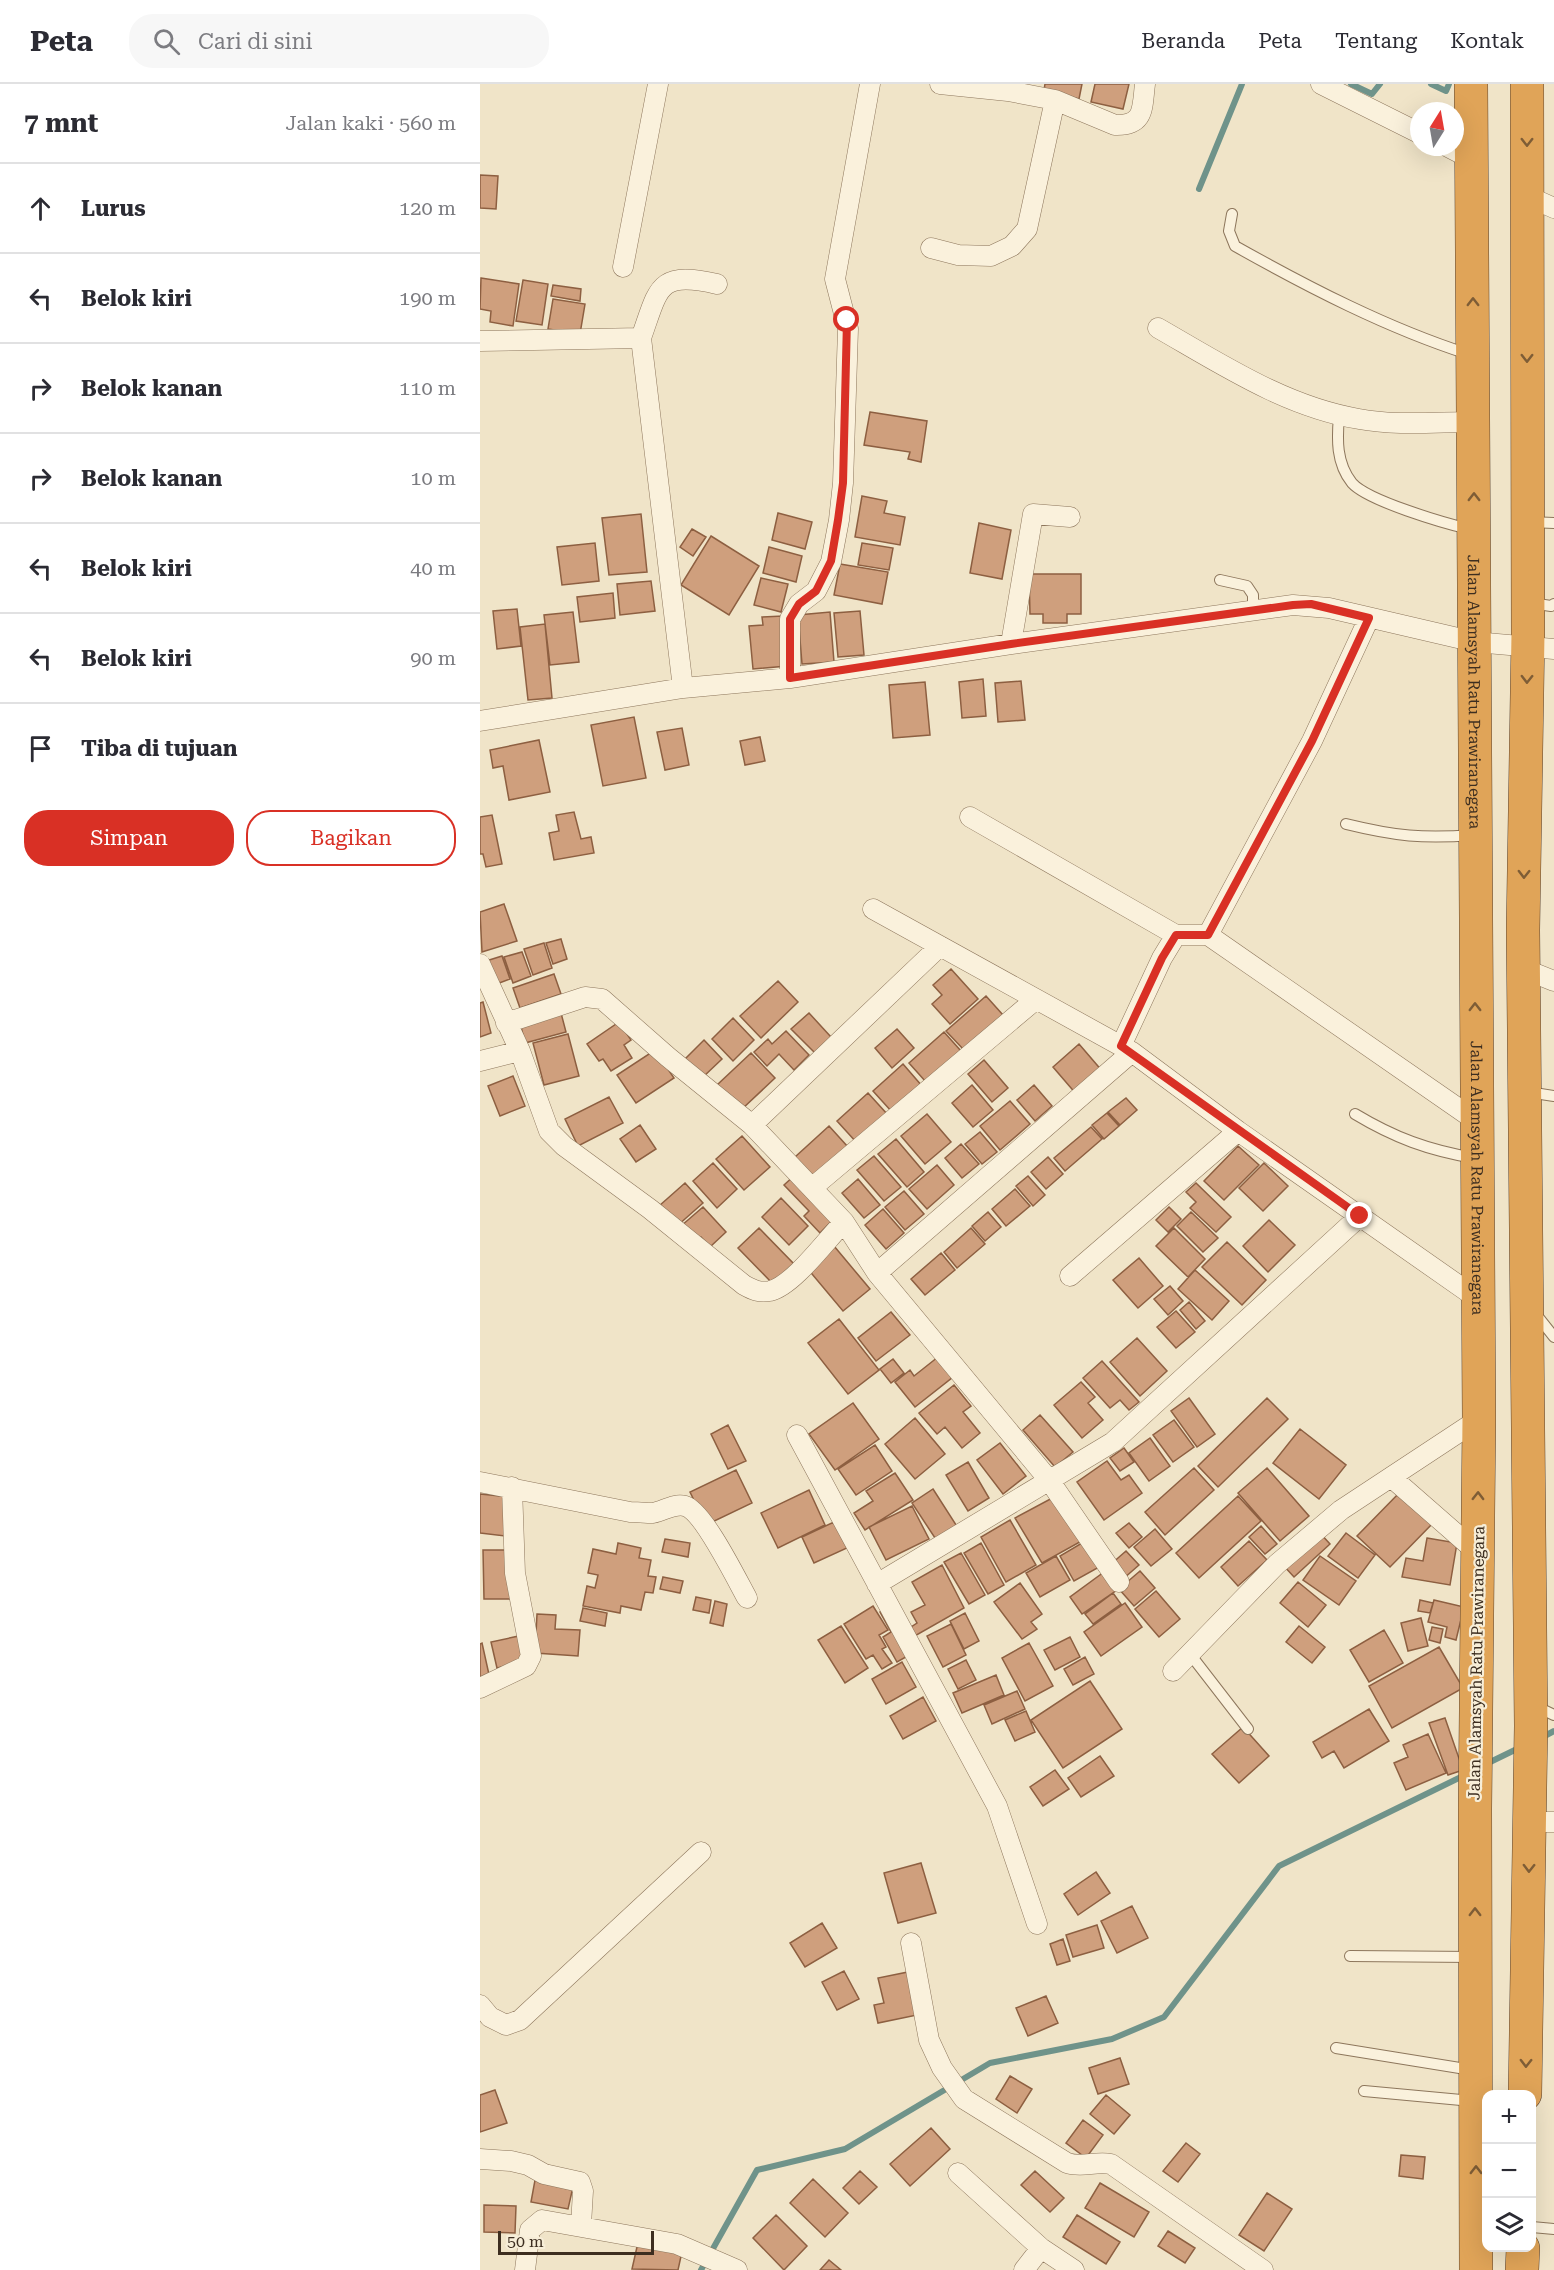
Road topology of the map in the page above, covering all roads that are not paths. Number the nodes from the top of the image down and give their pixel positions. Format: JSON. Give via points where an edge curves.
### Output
{"nodes":[{"id":1,"x":658,"y":84,"type":"edge"},
{"id":2,"x":870,"y":84,"type":"edge"},
{"id":3,"x":940,"y":84,"type":"edge"},
{"id":4,"x":1144,"y":84,"type":"edge"},
{"id":5,"x":1321,"y":84,"type":"edge"},
{"id":6,"x":1471,"y":84,"type":"edge"},
{"id":7,"x":1527,"y":84,"type":"edge"},
{"id":8,"x":1055,"y":100,"type":"junction"},
{"id":9,"x":1410,"y":128,"type":"edge"},
{"id":10,"x":1464,"y":129,"type":"edge"},
{"id":11,"x":1460,"y":156,"type":"edge"},
{"id":12,"x":1540,"y":202,"type":"edge"},
{"id":13,"x":1232,"y":214,"type":"dead end"},
{"id":14,"x":931,"y":248,"type":"dead end"},
{"id":15,"x":623,"y":267,"type":"dead end"},
{"id":16,"x":717,"y":284,"type":"dead end"},
{"id":17,"x":1158,"y":328,"type":"dead end"},
{"id":18,"x":641,"y":338,"type":"junction"},
{"id":19,"x":480,"y":341,"type":"edge"},
{"id":20,"x":1474,"y":356,"type":"junction"},
{"id":21,"x":1339,"y":416,"type":"junction"},
{"id":22,"x":1474,"y":422,"type":"junction"},
{"id":23,"x":1070,"y":517,"type":"dead end"},
{"id":24,"x":1541,"y":523,"type":"edge"},
{"id":25,"x":1474,"y":531,"type":"junction"},
{"id":26,"x":1220,"y":580,"type":"dead end"},
{"id":27,"x":1541,"y":603,"type":"edge"},
{"id":28,"x":1253,"y":610,"type":"junction"},
{"id":29,"x":1369,"y":618,"type":"junction"},
{"id":30,"x":1475,"y":642,"type":"junction"},
{"id":31,"x":1011,"y":644,"type":"junction"},
{"id":32,"x":1541,"y":647,"type":"edge"},
{"id":33,"x":790,"y":678,"type":"junction"},
{"id":34,"x":683,"y":688,"type":"junction"},
{"id":35,"x":480,"y":721,"type":"edge"},
{"id":36,"x":970,"y":817,"type":"dead end"},
{"id":37,"x":1346,"y":824,"type":"dead end"},
{"id":38,"x":1475,"y":835,"type":"junction"},
{"id":39,"x":873,"y":909,"type":"dead end"},
{"id":40,"x":1176,"y":935,"type":"junction"},
{"id":41,"x":1208,"y":935,"type":"junction"},
{"id":42,"x":940,"y":946,"type":"junction"},
{"id":43,"x":480,"y":964,"type":"edge"},
{"id":44,"x":1539,"y":975,"type":"edge"},
{"id":45,"x":1035,"y":1000,"type":"junction"},
{"id":46,"x":506,"y":1023,"type":"junction"},
{"id":47,"x":1126,"y":1049,"type":"junction"},
{"id":48,"x":520,"y":1050,"type":"junction"},
{"id":49,"x":480,"y":1061,"type":"edge"},
{"id":50,"x":1540,"y":1094,"type":"edge"},
{"id":51,"x":1355,"y":1114,"type":"dead end"},
{"id":52,"x":1476,"y":1120,"type":"junction"},
{"id":53,"x":752,"y":1125,"type":"junction"},
{"id":54,"x":1238,"y":1131,"type":"junction"},
{"id":55,"x":1476,"y":1159,"type":"junction"},
{"id":56,"x":813,"y":1188,"type":"junction"},
{"id":57,"x":1360,"y":1216,"type":"junction"},
{"id":58,"x":844,"y":1221,"type":"junction"},
{"id":59,"x":877,"y":1273,"type":"junction"},
{"id":60,"x":1070,"y":1276,"type":"dead end"},
{"id":61,"x":1479,"y":1299,"type":"junction"},
{"id":62,"x":1528,"y":1303,"type":"junction"},
{"id":63,"x":1554,"y":1337,"type":"edge"},
{"id":64,"x":1479,"y":1419,"type":"junction"},
{"id":65,"x":797,"y":1435,"type":"dead end"},
{"id":66,"x":1391,"y":1477,"type":"junction"},
{"id":67,"x":1049,"y":1480,"type":"junction"},
{"id":68,"x":480,"y":1482,"type":"edge"},
{"id":69,"x":512,"y":1487,"type":"junction"},
{"id":70,"x":1478,"y":1553,"type":"junction"},
{"id":71,"x":1119,"y":1582,"type":"dead end"},
{"id":72,"x":877,"y":1584,"type":"junction"},
{"id":73,"x":747,"y":1598,"type":"dead end"},
{"id":74,"x":1190,"y":1654,"type":"junction"},
{"id":75,"x":1173,"y":1671,"type":"dead end"},
{"id":76,"x":480,"y":1688,"type":"edge"},
{"id":77,"x":1542,"y":1715,"type":"edge"},
{"id":78,"x":1248,"y":1729,"type":"dead end"},
{"id":79,"x":1542,"y":1822,"type":"edge"},
{"id":80,"x":702,"y":1852,"type":"dead end"},
{"id":81,"x":1037,"y":1924,"type":"dead end"},
{"id":82,"x":911,"y":1943,"type":"dead end"},
{"id":83,"x":1350,"y":1956,"type":"dead end"},
{"id":84,"x":1475,"y":1957,"type":"junction"},
{"id":85,"x":480,"y":2005,"type":"edge"},
{"id":86,"x":1336,"y":2048,"type":"dead end"},
{"id":87,"x":1476,"y":2086,"type":"junction"},
{"id":88,"x":1525,"y":2090,"type":"edge"},
{"id":89,"x":1364,"y":2091,"type":"dead end"},
{"id":90,"x":480,"y":2159,"type":"edge"},
{"id":91,"x":958,"y":2174,"type":"dead end"},
{"id":92,"x":581,"y":2225,"type":"junction"},
{"id":93,"x":1536,"y":2227,"type":"edge"},
{"id":94,"x":1554,"y":2229,"type":"edge"},
{"id":95,"x":1041,"y":2248,"type":"junction"},
{"id":96,"x":1522,"y":2252,"type":"edge"},
{"id":97,"x":731,"y":2267,"type":"edge"},
{"id":98,"x":525,"y":2270,"type":"edge"},
{"id":99,"x":1024,"y":2270,"type":"edge"},
{"id":100,"x":1074,"y":2270,"type":"edge"},
{"id":101,"x":1263,"y":2270,"type":"edge"},
{"id":102,"x":1476,"y":2270,"type":"edge"},
{"id":103,"x":1522,"y":2270,"type":"edge"}],
"edges":[{"from":1,"to":15,"type":"street"},
{"from":2,"to":33,"type":"street","via":[[835,273],[848,324],[843,483],[831,561],[816,591],[799,604],[790,619]]},
{"from":3,"to":8,"type":"street"},
{"from":4,"to":8,"type":"street","via":[[1142,109],[1130,124],[1115,125]]},
{"from":5,"to":9,"type":"street"},
{"from":6,"to":10,"type":"highway","name":"Jalan Alamsyah Ratu Prawiranegara"},
{"from":7,"to":12,"type":"highway","one_way":true},
{"from":8,"to":14,"type":"street","via":[[1027,230],[1012,246],[991,256],[958,255]]},
{"from":20,"to":11,"type":"highway","name":"Jalan Alamsyah Ratu Prawiranegara","one_way":true},
{"from":12,"to":24,"type":"highway","one_way":true},
{"from":13,"to":20,"type":"lane","via":[[1229,231],[1235,246],[1348,304],[1433,343]]},
{"from":16,"to":18,"type":"street","via":[[689,278],[671,280],[662,287]]},
{"from":17,"to":21,"type":"street","via":[[1243,376]]},
{"from":18,"to":19,"type":"street"},
{"from":18,"to":34,"type":"street"},
{"from":20,"to":22,"type":"highway","name":"Jalan Alamsyah Ratu Prawiranegara"},
{"from":21,"to":22,"type":"street","via":[[1390,422]]},
{"from":21,"to":25,"type":"lane","via":[[1336,440],[1340,460],[1353,484],[1383,501]]},
{"from":25,"to":22,"type":"highway","name":"Jalan Alamsyah Ratu Prawiranegara","one_way":true},
{"from":23,"to":31,"type":"street","via":[[1033,514]]},
{"from":24,"to":27,"type":"highway"},
{"from":25,"to":30,"type":"highway","name":"Jalan Alamsyah Ratu Prawiranegara"},
{"from":26,"to":28,"type":"lane","via":[[1247,586],[1253,595]]},
{"from":27,"to":32,"type":"highway"},
{"from":28,"to":29,"type":"street","via":[[1311,604]]},
{"from":28,"to":31,"type":"street"},
{"from":29,"to":30,"type":"street"},
{"from":29,"to":41,"type":"street","via":[[1312,741]]},
{"from":30,"to":32,"type":"street"},
{"from":30,"to":38,"type":"highway","name":"Jalan Alamsyah Ratu Prawiranegara"},
{"from":31,"to":33,"type":"street"},
{"from":32,"to":44,"type":"highway","one_way":true},
{"from":33,"to":34,"type":"street"},
{"from":34,"to":35,"type":"street"},
{"from":36,"to":40,"type":"street"},
{"from":37,"to":38,"type":"lane","via":[[1394,836],[1428,839]]},
{"from":52,"to":38,"type":"highway","name":"Jalan Alamsyah Ratu Prawiranegara","one_way":true},
{"from":39,"to":42,"type":"street"},
{"from":40,"to":41,"type":"street"},
{"from":40,"to":47,"type":"street","via":[[1162,958]]},
{"from":41,"to":52,"type":"street"},
{"from":42,"to":45,"type":"street"},
{"from":42,"to":53,"type":"street"},
{"from":43,"to":46,"type":"street"},
{"from":44,"to":50,"type":"highway"},
{"from":45,"to":47,"type":"street"},
{"from":45,"to":56,"type":"street"},
{"from":46,"to":48,"type":"street"},
{"from":46,"to":53,"type":"street","via":[[585,997],[602,999]]},
{"from":47,"to":54,"type":"street"},
{"from":47,"to":59,"type":"street"},
{"from":48,"to":49,"type":"street"},
{"from":48,"to":58,"type":"street","via":[[549,1131],[757,1292],[777,1289],[788,1281]]},
{"from":50,"to":62,"type":"highway"},
{"from":51,"to":55,"type":"lane","via":[[1429,1150]]},
{"from":52,"to":55,"type":"highway","name":"Jalan Alamsyah Ratu Prawiranegara"},
{"from":53,"to":56,"type":"street"},
{"from":54,"to":57,"type":"street"},
{"from":54,"to":60,"type":"street"},
{"from":55,"to":61,"type":"highway","name":"Jalan Alamsyah Ratu Prawiranegara"},
{"from":56,"to":58,"type":"street"},
{"from":57,"to":61,"type":"street"},
{"from":57,"to":67,"type":"street","via":[[1113,1442]]},
{"from":58,"to":59,"type":"street"},
{"from":59,"to":67,"type":"street"},
{"from":61,"to":64,"type":"highway","name":"Jalan Alamsyah Ratu Prawiranegara"},
{"from":62,"to":63,"type":"lane"},
{"from":62,"to":77,"type":"highway"},
{"from":64,"to":66,"type":"street"},
{"from":70,"to":64,"type":"highway","name":"Jalan Alamsyah Ratu Prawiranegara","one_way":true},
{"from":65,"to":72,"type":"street"},
{"from":66,"to":70,"type":"street"},
{"from":66,"to":74,"type":"street","via":[[1341,1510],[1277,1564]]},
{"from":67,"to":71,"type":"street"},
{"from":67,"to":72,"type":"street"},
{"from":68,"to":69,"type":"street"},
{"from":69,"to":73,"type":"street","via":[[630,1512],[654,1513],[685,1506],[696,1512]]},
{"from":69,"to":76,"type":"street","via":[[515,1573],[531,1656],[525,1666]]},
{"from":84,"to":70,"type":"highway","name":"Jalan Alamsyah Ratu Prawiranegara","one_way":true},
{"from":72,"to":81,"type":"street","via":[[997,1806]]},
{"from":74,"to":75,"type":"street"},
{"from":74,"to":78,"type":"lane"},
{"from":77,"to":79,"type":"highway","via":[[1531,1788]]},
{"from":79,"to":88,"type":"highway","one_way":true},
{"from":80,"to":85,"type":"street","via":[[520,2020],[506,2025]]},
{"from":82,"to":101,"type":"street","via":[[929,2040],[942,2068],[964,2099],[1067,2163],[1110,2164]]},
{"from":83,"to":84,"type":"lane"},
{"from":84,"to":87,"type":"highway","name":"Jalan Alamsyah Ratu Prawiranegara"},
{"from":86,"to":87,"type":"lane"},
{"from":87,"to":89,"type":"lane"},
{"from":102,"to":87,"type":"highway","name":"Jalan Alamsyah Ratu Prawiranegara","one_way":true},
{"from":90,"to":92,"type":"street","via":[[511,2161],[543,2174],[580,2182],[584,2191]]},
{"from":91,"to":95,"type":"street"},
{"from":92,"to":97,"type":"street","via":[[677,2244]]},
{"from":92,"to":98,"type":"street","via":[[542,2220],[535,2223],[530,2230]]},
{"from":93,"to":94,"type":"lane"},
{"from":95,"to":99,"type":"street"},
{"from":95,"to":100,"type":"street"},
{"from":96,"to":103,"type":"highway"}]}
